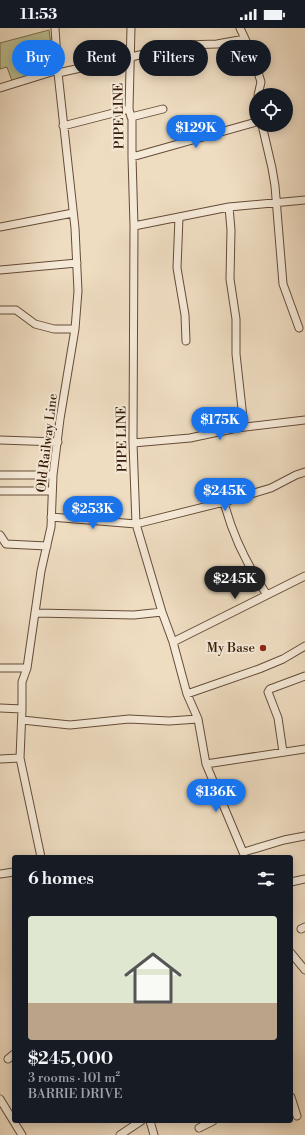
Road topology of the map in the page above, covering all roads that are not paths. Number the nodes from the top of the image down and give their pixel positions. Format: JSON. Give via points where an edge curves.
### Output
{"nodes":[{"id":1,"x":55,"y":28,"type":"edge"},
{"id":2,"x":131,"y":28,"type":"edge"},
{"id":3,"x":240,"y":28,"type":"edge"},
{"id":4,"x":245,"y":39,"type":"junction"},
{"id":5,"x":56,"y":40,"type":"edge"},
{"id":6,"x":131,"y":40,"type":"edge"},
{"id":7,"x":131,"y":57,"type":"edge"},
{"id":8,"x":44,"y":76,"type":"edge"},
{"id":9,"x":58,"y":76,"type":"edge"},
{"id":10,"x":130,"y":76,"type":"edge"},
{"id":11,"x":0,"y":88,"type":"edge"},
{"id":12,"x":259,"y":88,"type":"edge"},
{"id":13,"x":163,"y":109,"type":"dead end"},
{"id":14,"x":130,"y":113,"type":"junction"},
{"id":15,"x":249,"y":124,"type":"edge"},
{"id":16,"x":64,"y":126,"type":"junction"},
{"id":17,"x":264,"y":132,"type":"edge"},
{"id":18,"x":132,"y":157,"type":"junction"},
{"id":19,"x":305,"y":200,"type":"edge"},
{"id":20,"x":275,"y":202,"type":"junction"},
{"id":21,"x":229,"y":207,"type":"junction"},
{"id":22,"x":73,"y":213,"type":"junction"},
{"id":23,"x":179,"y":217,"type":"junction"},
{"id":24,"x":134,"y":226,"type":"junction"},
{"id":25,"x":0,"y":227,"type":"edge"},
{"id":26,"x":76,"y":263,"type":"junction"},
{"id":27,"x":0,"y":270,"type":"edge"},
{"id":28,"x":0,"y":310,"type":"edge"},
{"id":29,"x":299,"y":328,"type":"dead end"},
{"id":30,"x":75,"y":329,"type":"junction"},
{"id":31,"x":186,"y":341,"type":"dead end"},
{"id":32,"x":305,"y":420,"type":"edge"},
{"id":33,"x":244,"y":427,"type":"junction"},
{"id":34,"x":0,"y":440,"type":"edge"},
{"id":35,"x":58,"y":442,"type":"junction"},
{"id":36,"x":133,"y":443,"type":"junction"},
{"id":37,"x":305,"y":472,"type":"edge"},
{"id":38,"x":0,"y":475,"type":"edge"},
{"id":39,"x":53,"y":475,"type":"junction"},
{"id":40,"x":0,"y":491,"type":"edge"},
{"id":41,"x":52,"y":491,"type":"junction"},
{"id":42,"x":224,"y":502,"type":"junction"},
{"id":43,"x":51,"y":517,"type":"junction"},
{"id":44,"x":136,"y":524,"type":"junction"},
{"id":45,"x":0,"y":535,"type":"edge"},
{"id":46,"x":47,"y":546,"type":"junction"},
{"id":47,"x":305,"y":576,"type":"edge"},
{"id":48,"x":267,"y":595,"type":"junction"},
{"id":49,"x":162,"y":612,"type":"junction"},
{"id":50,"x":35,"y":613,"type":"junction"},
{"id":51,"x":173,"y":642,"type":"junction"},
{"id":52,"x":305,"y":646,"type":"edge"},
{"id":53,"x":0,"y":668,"type":"edge"},
{"id":54,"x":27,"y":668,"type":"junction"},
{"id":55,"x":305,"y":676,"type":"edge"},
{"id":56,"x":187,"y":694,"type":"junction"},
{"id":57,"x":0,"y":708,"type":"edge"},
{"id":58,"x":22,"y":709,"type":"junction"},
{"id":59,"x":198,"y":719,"type":"junction"},
{"id":60,"x":22,"y":720,"type":"junction"},
{"id":61,"x":305,"y":749,"type":"edge"},
{"id":62,"x":283,"y":752,"type":"junction"},
{"id":63,"x":20,"y":758,"type":"junction"},
{"id":64,"x":0,"y":759,"type":"edge"},
{"id":65,"x":206,"y":764,"type":"junction"},
{"id":66,"x":305,"y":836,"type":"edge"},
{"id":67,"x":41,"y":855,"type":"edge"},
{"id":68,"x":244,"y":855,"type":"edge"},
{"id":69,"x":12,"y":872,"type":"edge"},
{"id":70,"x":0,"y":874,"type":"edge"},
{"id":71,"x":305,"y":880,"type":"edge"},
{"id":72,"x":293,"y":882,"type":"edge"},
{"id":73,"x":293,"y":956,"type":"edge"},
{"id":74,"x":305,"y":970,"type":"edge"},
{"id":75,"x":0,"y":1099,"type":"edge"},
{"id":76,"x":293,"y":1103,"type":"edge"},
{"id":77,"x":297,"y":1116,"type":"dead end"},
{"id":78,"x":12,"y":1119,"type":"edge"},
{"id":79,"x":15,"y":1123,"type":"edge"},
{"id":80,"x":138,"y":1123,"type":"edge"},
{"id":81,"x":151,"y":1123,"type":"edge"},
{"id":82,"x":210,"y":1123,"type":"edge"},
{"id":83,"x":199,"y":1128,"type":"dead end"},
{"id":84,"x":22,"y":1135,"type":"edge"},
{"id":85,"x":120,"y":1135,"type":"edge"},
{"id":86,"x":154,"y":1135,"type":"edge"}],
"edges":[{"from":1,"to":5,"type":"street","name":"Old Railway Line"},
{"from":2,"to":6,"type":"street","name":"PIPE LINE"},
{"from":3,"to":4,"type":"street"},
{"from":4,"to":7,"type":"street","via":[[217,44],[185,45]]},
{"from":4,"to":12,"type":"street","via":[[260,82]]},
{"from":8,"to":11,"type":"street"},
{"from":9,"to":16,"type":"street","name":"Old Railway Line"},
{"from":10,"to":14,"type":"street","name":"PIPE LINE"},
{"from":13,"to":14,"type":"street"},
{"from":14,"to":16,"type":"street"},
{"from":14,"to":18,"type":"street","name":"PIPE LINE"},
{"from":15,"to":18,"type":"street"},
{"from":16,"to":22,"type":"street","name":"Old Railway Line"},
{"from":17,"to":20,"type":"street","via":[[272,168]]},
{"from":18,"to":24,"type":"street","name":"PIPE LINE"},
{"from":19,"to":20,"type":"street"},
{"from":20,"to":21,"type":"street"},
{"from":20,"to":29,"type":"street","via":[[283,284]]},
{"from":21,"to":23,"type":"street"},
{"from":21,"to":33,"type":"street","via":[[230,279],[236,319],[236,354]]},
{"from":22,"to":25,"type":"street"},
{"from":22,"to":26,"type":"street","name":"Old Railway Line"},
{"from":23,"to":24,"type":"street"},
{"from":23,"to":31,"type":"street","via":[[176,268],[185,315]]},
{"from":24,"to":36,"type":"street","name":"PIPE LINE"},
{"from":26,"to":27,"type":"street"},
{"from":26,"to":30,"type":"street","name":"Old Railway Line","via":[[78,292]]},
{"from":28,"to":30,"type":"street","via":[[16,310],[34,324],[54,329]]},
{"from":30,"to":35,"type":"street","name":"Old Railway Line"},
{"from":32,"to":33,"type":"street"},
{"from":33,"to":36,"type":"street","via":[[190,438]]},
{"from":34,"to":35,"type":"street"},
{"from":35,"to":39,"type":"street","name":"Old Railway Line"},
{"from":36,"to":44,"type":"street","name":"PIPE LINE"},
{"from":37,"to":42,"type":"street","via":[[271,488]]},
{"from":38,"to":39,"type":"street"},
{"from":39,"to":41,"type":"street","name":"Old Railway Line"},
{"from":40,"to":41,"type":"street"},
{"from":41,"to":43,"type":"street","name":"Old Railway Line"},
{"from":42,"to":44,"type":"street"},
{"from":42,"to":48,"type":"street","via":[[240,546],[254,576]]},
{"from":43,"to":44,"type":"street"},
{"from":43,"to":46,"type":"street","name":"Old Railway Line"},
{"from":44,"to":49,"type":"street","name":"PIPE LINE"},
{"from":45,"to":46,"type":"street","via":[[6,544]]},
{"from":46,"to":50,"type":"street","name":"Old Railway Line"},
{"from":47,"to":48,"type":"street"},
{"from":48,"to":51,"type":"street"},
{"from":49,"to":50,"type":"street","via":[[134,615]]},
{"from":49,"to":51,"type":"street","name":"PIPE LINE"},
{"from":50,"to":54,"type":"street","name":"Old Railway Line"},
{"from":51,"to":56,"type":"street","name":"PIPE LINE"},
{"from":52,"to":56,"type":"street","via":[[259,669]]},
{"from":53,"to":54,"type":"street"},
{"from":54,"to":58,"type":"street","name":"Old Railway Line","via":[[22,682]]},
{"from":55,"to":62,"type":"street","via":[[268,692],[278,718]]},
{"from":56,"to":59,"type":"street","name":"PIPE LINE"},
{"from":57,"to":58,"type":"street"},
{"from":58,"to":60,"type":"street","name":"Old Railway Line"},
{"from":59,"to":60,"type":"street","via":[[129,719],[70,725]]},
{"from":59,"to":65,"type":"street","name":"PIPE LINE"},
{"from":60,"to":63,"type":"street","name":"Old Railway Line"},
{"from":61,"to":62,"type":"street"},
{"from":62,"to":65,"type":"street"},
{"from":63,"to":64,"type":"street"},
{"from":63,"to":67,"type":"street","name":"Old Railway Line"},
{"from":65,"to":68,"type":"street","name":"PIPE LINE"},
{"from":66,"to":68,"type":"street","via":[[284,840]]},
{"from":69,"to":70,"type":"street"},
{"from":71,"to":72,"type":"street"},
{"from":73,"to":74,"type":"street"},
{"from":75,"to":78,"type":"street"},
{"from":76,"to":77,"type":"street"},
{"from":79,"to":84,"type":"street"},
{"from":80,"to":85,"type":"street"},
{"from":81,"to":86,"type":"street"},
{"from":82,"to":83,"type":"street"}]}
